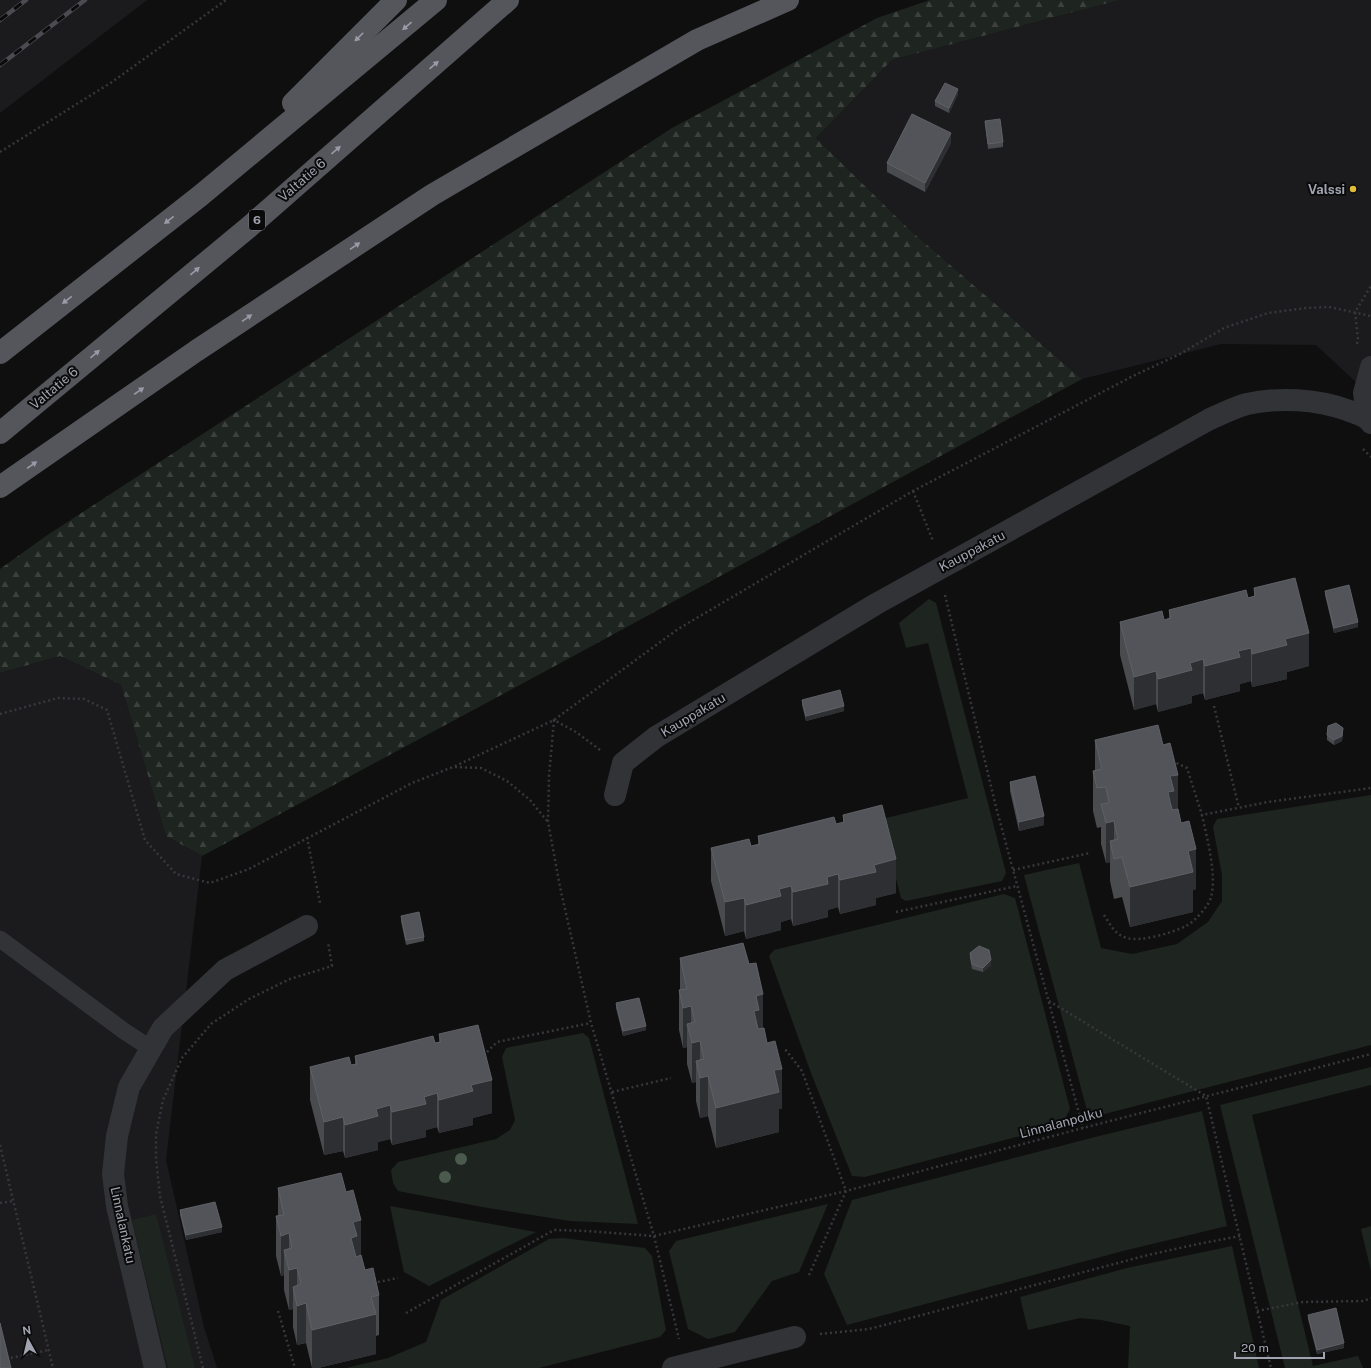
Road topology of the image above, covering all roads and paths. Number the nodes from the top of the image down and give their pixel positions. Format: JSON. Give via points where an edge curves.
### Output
{"nodes":[{"id":1,"x":226,"y":0,"type":"edge"},
{"id":2,"x":396,"y":0,"type":"edge"},
{"id":3,"x":436,"y":0,"type":"edge"},
{"id":4,"x":508,"y":0,"type":"edge"},
{"id":5,"x":788,"y":0,"type":"edge"},
{"id":6,"x":0,"y":152,"type":"edge"},
{"id":7,"x":200,"y":196,"type":"junction"},
{"id":8,"x":1371,"y":286,"type":"edge"},
{"id":9,"x":1355,"y":312,"type":"junction"},
{"id":10,"x":1371,"y":316,"type":"edge"},
{"id":11,"x":0,"y":353,"type":"edge"},
{"id":12,"x":1371,"y":366,"type":"edge"},
{"id":13,"x":1369,"y":420,"type":"edge"},
{"id":14,"x":0,"y":433,"type":"edge"},
{"id":15,"x":0,"y":487,"type":"edge"},
{"id":16,"x":913,"y":491,"type":"junction"},
{"id":17,"x":940,"y":568,"type":"junction"},
{"id":18,"x":1214,"y":706,"type":"edge"},
{"id":19,"x":0,"y":714,"type":"edge"},
{"id":20,"x":554,"y":720,"type":"junction"},
{"id":21,"x":1166,"y":761,"type":"edge"},
{"id":22,"x":623,"y":763,"type":"junction"},
{"id":23,"x":453,"y":767,"type":"junction"},
{"id":24,"x":1371,"y":788,"type":"edge"},
{"id":25,"x":615,"y":794,"type":"dead end"},
{"id":26,"x":1239,"y":808,"type":"junction"},
{"id":27,"x":1202,"y":816,"type":"junction"},
{"id":28,"x":548,"y":822,"type":"junction"},
{"id":29,"x":307,"y":837,"type":"junction"},
{"id":30,"x":1090,"y":853,"type":"dead end"},
{"id":31,"x":1013,"y":870,"type":"junction"},
{"id":32,"x":1017,"y":886,"type":"junction"},
{"id":33,"x":321,"y":908,"type":"dead end"},
{"id":34,"x":896,"y":912,"type":"dead end"},
{"id":35,"x":1104,"y":915,"type":"dead end"},
{"id":36,"x":307,"y":926,"type":"dead end"},
{"id":37,"x":327,"y":938,"type":"dead end"},
{"id":38,"x":0,"y":939,"type":"edge"},
{"id":39,"x":1048,"y":1001,"type":"junction"},
{"id":40,"x":591,"y":1023,"type":"junction"},
{"id":41,"x":150,"y":1048,"type":"junction"},
{"id":42,"x":785,"y":1049,"type":"dead end"},
{"id":43,"x":486,"y":1052,"type":"edge"},
{"id":44,"x":1371,"y":1054,"type":"edge"},
{"id":45,"x":671,"y":1078,"type":"dead end"},
{"id":46,"x":612,"y":1092,"type":"junction"},
{"id":47,"x":1206,"y":1096,"type":"junction"},
{"id":48,"x":1082,"y":1128,"type":"junction"},
{"id":49,"x":0,"y":1145,"type":"edge"},
{"id":50,"x":846,"y":1190,"type":"junction"},
{"id":51,"x":13,"y":1201,"type":"junction"},
{"id":52,"x":0,"y":1203,"type":"edge"},
{"id":53,"x":654,"y":1236,"type":"junction"},
{"id":54,"x":1240,"y":1236,"type":"junction"},
{"id":55,"x":809,"y":1275,"type":"dead end"},
{"id":56,"x":398,"y":1278,"type":"dead end"},
{"id":57,"x":367,"y":1284,"type":"edge"},
{"id":58,"x":1371,"y":1298,"type":"edge"},
{"id":59,"x":278,"y":1311,"type":"dead end"},
{"id":60,"x":1257,"y":1311,"type":"junction"},
{"id":61,"x":406,"y":1313,"type":"dead end"},
{"id":62,"x":795,"y":1337,"type":"joint"},
{"id":63,"x":49,"y":1350,"type":"junction"},
{"id":64,"x":5,"y":1359,"type":"edge"},
{"id":65,"x":679,"y":1366,"type":"edge"},
{"id":66,"x":53,"y":1368,"type":"edge"},
{"id":67,"x":155,"y":1368,"type":"edge"},
{"id":68,"x":203,"y":1368,"type":"edge"},
{"id":69,"x":295,"y":1368,"type":"edge"},
{"id":70,"x":1270,"y":1368,"type":"edge"}],
"edges":[{"from":1,"to":6,"type":"path","via":[[112,82]]},
{"from":2,"to":7,"type":"highway","one_way":true},
{"from":3,"to":7,"type":"highway","one_way":true},
{"from":14,"to":4,"type":"highway","name":"Valtatie 6","number":"6","one_way":true,"via":[[249,227]]},
{"from":15,"to":5,"type":"highway","one_way":true,"via":[[202,347],[432,195],[697,40]]},
{"from":7,"to":11,"type":"highway","one_way":true},
{"from":8,"to":9,"type":"path"},
{"from":9,"to":10,"type":"path"},
{"from":9,"to":16,"type":"path","via":[[1329,307],[1268,312],[1224,328],[1180,354]]},
{"from":12,"to":13,"type":"street","via":[[1364,393]]},
{"from":13,"to":17,"type":"street","name":"Kauppakatu","via":[[1337,407],[1308,401],[1271,400],[1246,404],[1210,419]]},
{"from":16,"to":17,"type":"path","via":[[936,549]]},
{"from":16,"to":20,"type":"path","via":[[678,628]]},
{"from":17,"to":22,"type":"street","name":"Kauppakatu","via":[[656,737]]},
{"from":17,"to":31,"type":"path","via":[[992,792]]},
{"from":18,"to":26,"type":"path"},
{"from":19,"to":29,"type":"path","via":[[58,698],[84,699],[107,710],[145,840],[176,874],[210,883],[249,869]]},
{"from":20,"to":22,"type":"path"},
{"from":20,"to":23,"type":"path"},
{"from":20,"to":28,"type":"path"},
{"from":21,"to":27,"type":"path","via":[[1174,761],[1187,768]]},
{"from":22,"to":25,"type":"street"},
{"from":23,"to":28,"type":"path","via":[[481,768],[507,781],[530,800]]},
{"from":23,"to":29,"type":"path","via":[[412,783]]},
{"from":24,"to":26,"type":"path"},
{"from":26,"to":27,"type":"path"},
{"from":27,"to":35,"type":"path","via":[[1213,876],[1211,898],[1202,912],[1186,926],[1147,938],[1127,938],[1114,930]]},
{"from":28,"to":40,"type":"path"},
{"from":29,"to":33,"type":"path"},
{"from":30,"to":31,"type":"path"},
{"from":31,"to":32,"type":"path"},
{"from":32,"to":34,"type":"path"},
{"from":32,"to":39,"type":"path"},
{"from":36,"to":41,"type":"street","name":"Linnalankatu","via":[[225,970],[163,1028]]},
{"from":37,"to":68,"type":"path","via":[[332,966],[290,979],[250,999],[211,1024],[182,1058],[163,1100],[156,1134],[160,1196]]},
{"from":38,"to":41,"type":"lane"},
{"from":39,"to":47,"type":"path"},
{"from":39,"to":48,"type":"path"},
{"from":40,"to":43,"type":"path","via":[[496,1042]]},
{"from":40,"to":46,"type":"path"},
{"from":41,"to":67,"type":"street","name":"Linnalankatu","via":[[129,1087],[117,1136],[113,1174],[117,1206]]},
{"from":42,"to":50,"type":"path","via":[[802,1071]]},
{"from":44,"to":47,"type":"path","name":"Linnalanpolku"},
{"from":45,"to":46,"type":"path"},
{"from":46,"to":53,"type":"path"},
{"from":47,"to":48,"type":"path","name":"Linnalanpolku"},
{"from":47,"to":54,"type":"path"},
{"from":48,"to":50,"type":"path","name":"Linnalanpolku"},
{"from":49,"to":51,"type":"path"},
{"from":50,"to":53,"type":"path","name":"Linnalanpolku"},
{"from":50,"to":55,"type":"path"},
{"from":51,"to":52,"type":"path"},
{"from":51,"to":63,"type":"path"},
{"from":53,"to":61,"type":"path","name":"Linnalanpolku","via":[[554,1230]]},
{"from":53,"to":65,"type":"path"},
{"from":54,"to":60,"type":"path"},
{"from":54,"to":62,"type":"path","via":[[1148,1254],[869,1329]]},
{"from":56,"to":57,"type":"path"},
{"from":58,"to":60,"type":"path","via":[[1364,1302],[1303,1302]]},
{"from":59,"to":69,"type":"path"},
{"from":60,"to":70,"type":"path"},
{"from":62,"to":65,"type":"street"},
{"from":63,"to":64,"type":"path"},
{"from":63,"to":66,"type":"path"}]}
